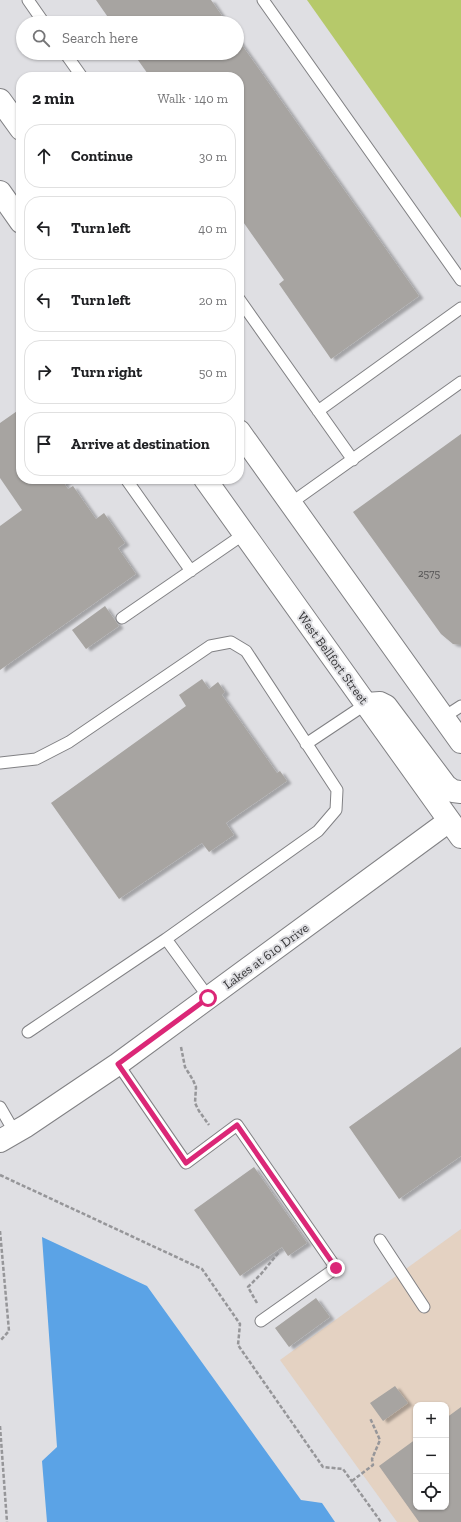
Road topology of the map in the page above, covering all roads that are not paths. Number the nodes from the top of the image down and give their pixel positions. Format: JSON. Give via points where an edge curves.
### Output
{"nodes":[{"id":1,"x":28,"y":0,"type":"edge"},
{"id":2,"x":263,"y":0,"type":"edge"},
{"id":3,"x":39,"y":16,"type":"edge"},
{"id":4,"x":70,"y":60,"type":"edge"},
{"id":5,"x":78,"y":72,"type":"edge"},
{"id":6,"x":0,"y":100,"type":"edge"},
{"id":7,"x":16,"y":122,"type":"edge"},
{"id":8,"x":0,"y":192,"type":"edge"},
{"id":9,"x":16,"y":215,"type":"edge"},
{"id":10,"x":461,"y":280,"type":"edge"},
{"id":11,"x":244,"y":306,"type":"edge"},
{"id":12,"x":461,"y":308,"type":"edge"},
{"id":13,"x":461,"y":382,"type":"edge"},
{"id":14,"x":318,"y":411,"type":"junction"},
{"id":15,"x":244,"y":438,"type":"edge"},
{"id":16,"x":352,"y":460,"type":"junction"},
{"id":17,"x":130,"y":484,"type":"edge"},
{"id":18,"x":209,"y":484,"type":"edge"},
{"id":19,"x":291,"y":503,"type":"junction"},
{"id":20,"x":244,"y":534,"type":"junction"},
{"id":21,"x":191,"y":571,"type":"junction"},
{"id":22,"x":122,"y":618,"type":"dead end"},
{"id":23,"x":366,"y":704,"type":"junction"},
{"id":24,"x":453,"y":711,"type":"edge"},
{"id":25,"x":461,"y":742,"type":"edge"},
{"id":26,"x":306,"y":744,"type":"junction"},
{"id":27,"x":0,"y":763,"type":"edge"},
{"id":28,"x":461,"y":792,"type":"edge"},
{"id":29,"x":457,"y":826,"type":"edge"},
{"id":30,"x":166,"y":939,"type":"junction"},
{"id":31,"x":208,"y":998,"type":"junction"},
{"id":32,"x":28,"y":1032,"type":"dead end"},
{"id":33,"x":118,"y":1064,"type":"junction"},
{"id":34,"x":0,"y":1107,"type":"edge"},
{"id":35,"x":8,"y":1137,"type":"edge"},
{"id":36,"x":380,"y":1240,"type":"dead end"},
{"id":37,"x":424,"y":1307,"type":"dead end"},
{"id":38,"x":264,"y":1319,"type":"road end"}],
"edges":[{"from":1,"to":3,"type":"lane"},
{"from":2,"to":10,"type":"lane"},
{"from":4,"to":5,"type":"lane"},
{"from":6,"to":7,"type":"main road"},
{"from":8,"to":9,"type":"main road"},
{"from":11,"to":14,"type":"lane"},
{"from":12,"to":14,"type":"lane"},
{"from":13,"to":16,"type":"lane"},
{"from":14,"to":16,"type":"lane"},
{"from":15,"to":19,"type":"main road"},
{"from":16,"to":19,"type":"lane"},
{"from":17,"to":21,"type":"lane"},
{"from":18,"to":20,"type":"main road","name":"West Bellfort Street"},
{"from":19,"to":24,"type":"main road"},
{"from":20,"to":21,"type":"lane"},
{"from":20,"to":23,"type":"main road","name":"West Bellfort Street"},
{"from":21,"to":22,"type":"lane"},
{"from":23,"to":26,"type":"lane"},
{"from":23,"to":28,"type":"main road","via":[[380,703],[386,706],[446,786],[453,791]]},
{"from":23,"to":29,"type":"main road","name":"West Bellfort Street"},
{"from":24,"to":25,"type":"main road"},
{"from":26,"to":27,"type":"lane","via":[[246,651],[232,642],[210,646],[69,742],[36,759]]},
{"from":26,"to":30,"type":"lane","via":[[337,790],[336,810],[318,831]]},
{"from":29,"to":31,"type":"main road","name":"Lakes at 610 Drive"},
{"from":30,"to":31,"type":"lane"},
{"from":30,"to":32,"type":"lane"},
{"from":31,"to":33,"type":"main road","name":"Lakes at 610 Drive"},
{"from":33,"to":35,"type":"main road","name":"Lakes at 610 Drive"},
{"from":33,"to":38,"type":"lane","via":[[186,1163],[237,1125],[336,1268]]},
{"from":34,"to":35,"type":"lane"},
{"from":36,"to":37,"type":"lane"}]}
